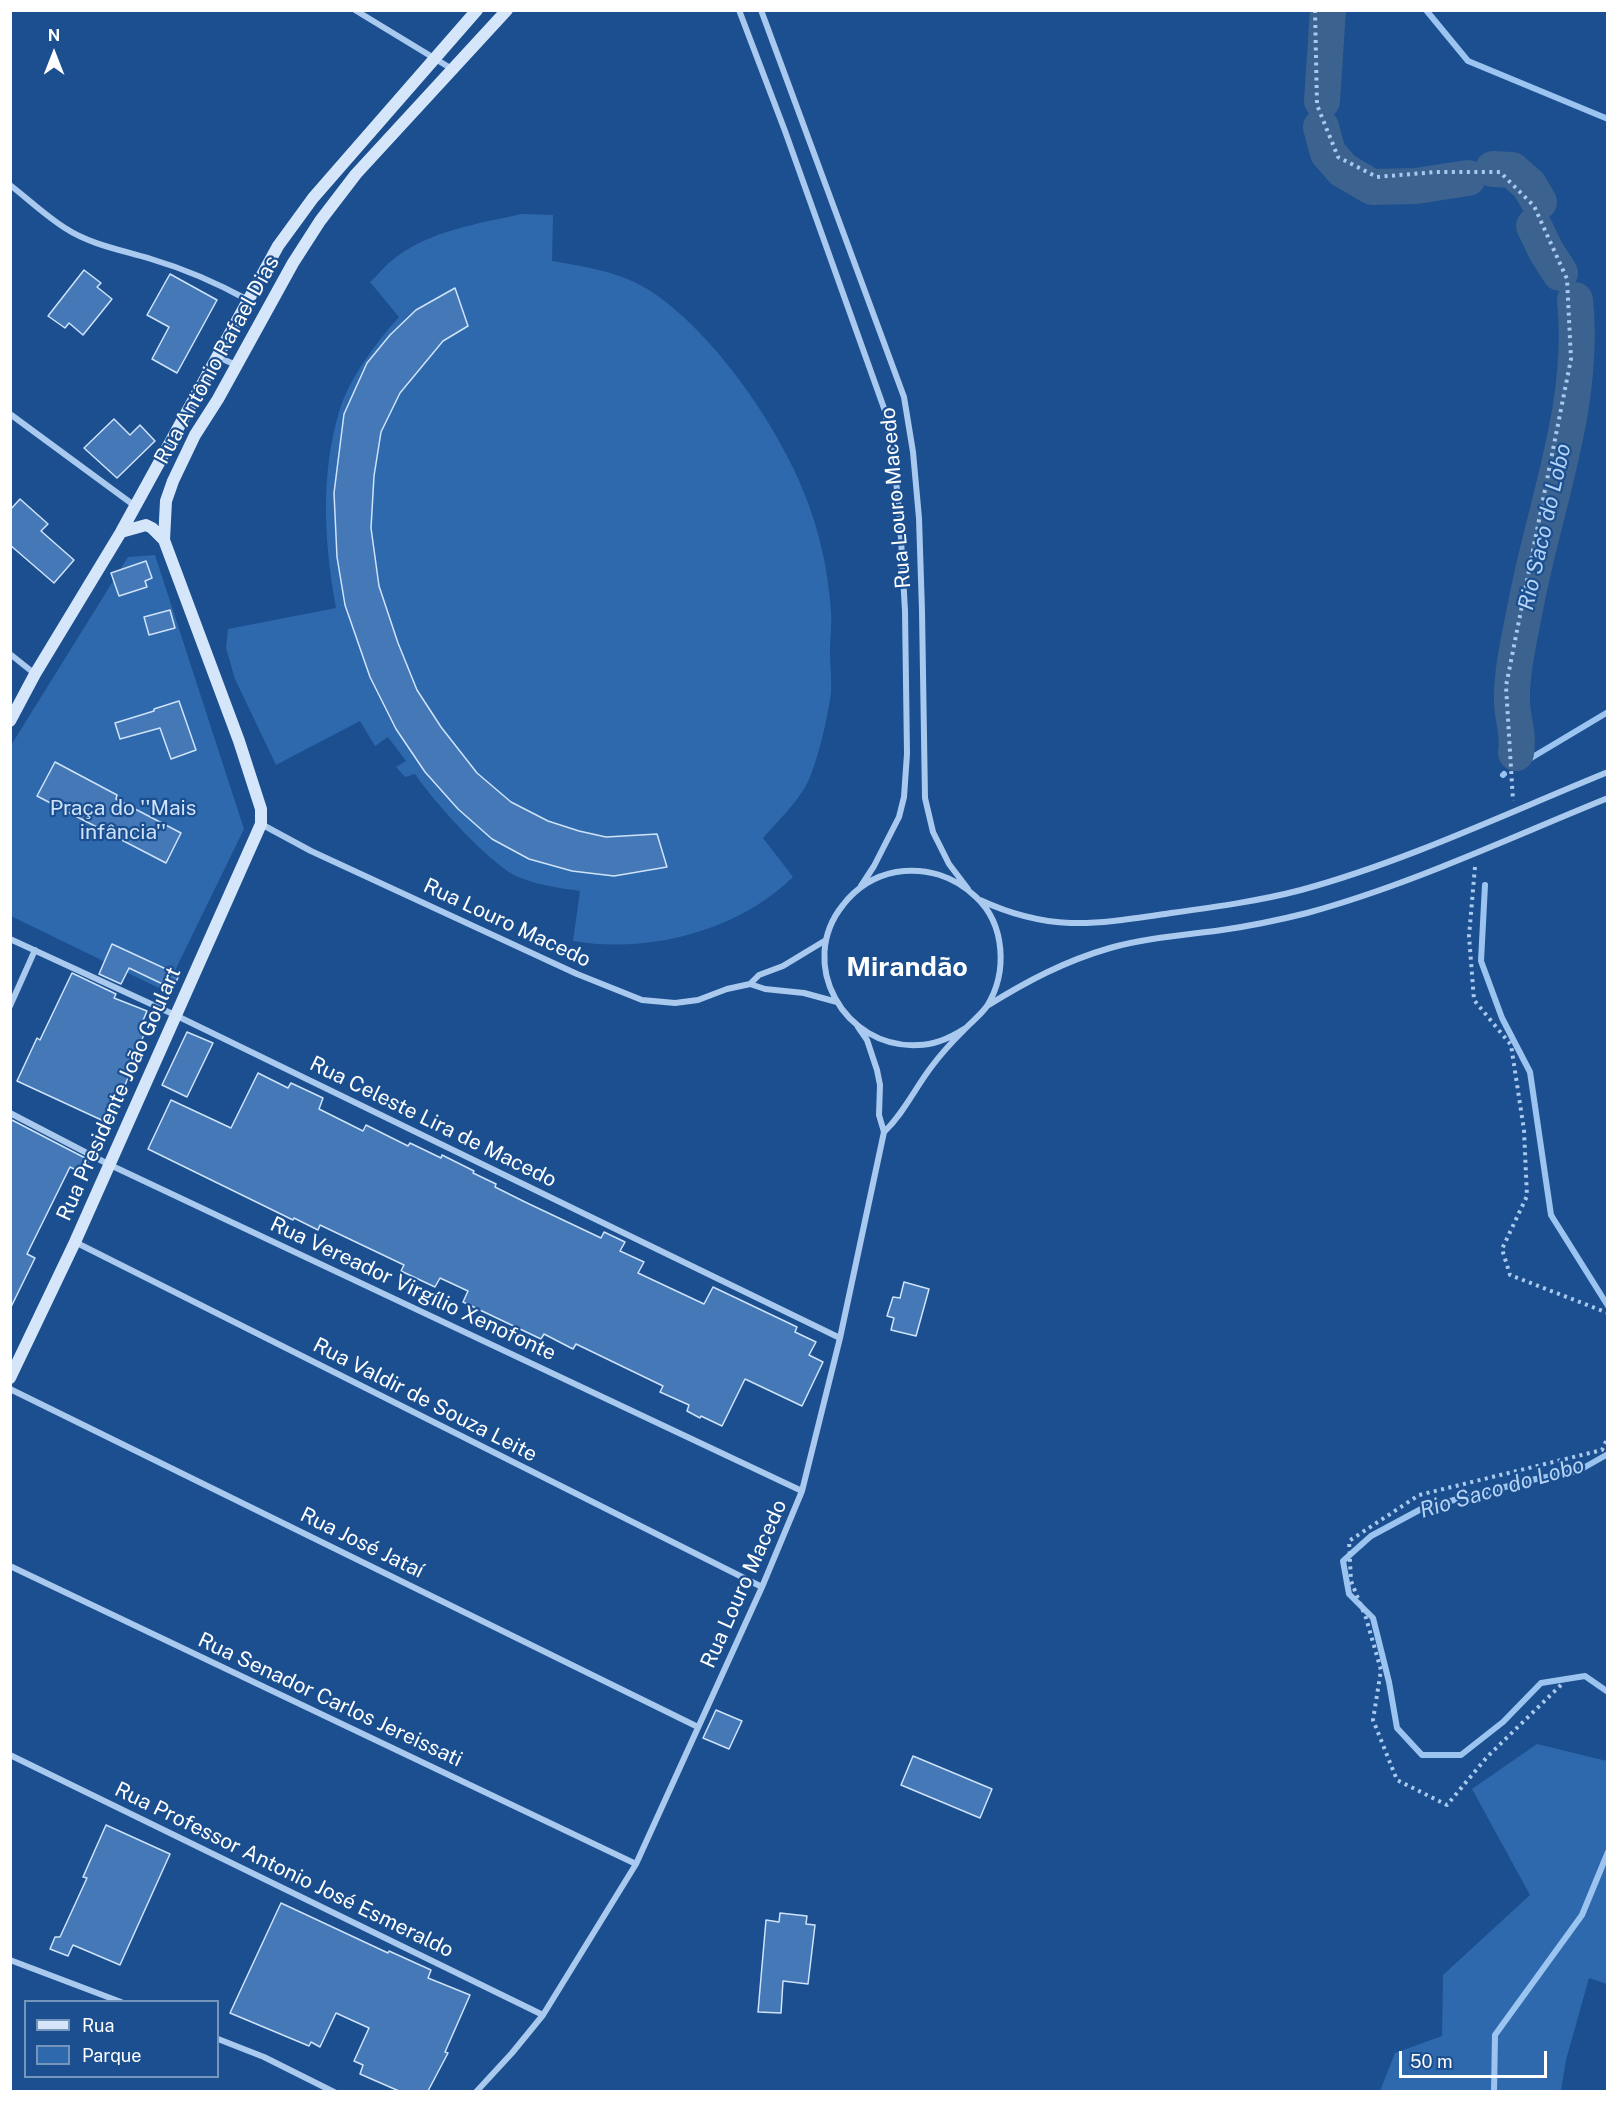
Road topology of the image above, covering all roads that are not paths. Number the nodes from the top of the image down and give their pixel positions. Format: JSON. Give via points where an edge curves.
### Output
{"nodes":[{"id":1,"x":355,"y":10,"type":"edge"},
{"id":2,"x":477,"y":10,"type":"edge"},
{"id":3,"x":507,"y":10,"type":"edge"},
{"id":4,"x":739,"y":10,"type":"edge"},
{"id":5,"x":761,"y":10,"type":"edge"},
{"id":6,"x":435,"y":57,"type":"junction"},
{"id":7,"x":453,"y":69,"type":"junction"},
{"id":8,"x":10,"y":185,"type":"edge"},
{"id":9,"x":248,"y":300,"type":"junction"},
{"id":10,"x":218,"y":357,"type":"junction"},
{"id":11,"x":236,"y":365,"type":"junction"},
{"id":12,"x":10,"y":414,"type":"edge"},
{"id":13,"x":135,"y":506,"type":"junction"},
{"id":14,"x":121,"y":532,"type":"junction"},
{"id":15,"x":164,"y":540,"type":"junction"},
{"id":16,"x":10,"y":654,"type":"edge"},
{"id":17,"x":35,"y":674,"type":"junction"},
{"id":18,"x":10,"y":721,"type":"edge"},
{"id":19,"x":1608,"y":772,"type":"edge"},
{"id":20,"x":1608,"y":798,"type":"edge"},
{"id":21,"x":261,"y":824,"type":"junction"},
{"id":22,"x":861,"y":886,"type":"junction"},
{"id":23,"x":968,"y":889,"type":"junction"},
{"id":24,"x":980,"y":900,"type":"junction"},
{"id":25,"x":10,"y":939,"type":"edge"},
{"id":26,"x":826,"y":940,"type":"junction"},
{"id":27,"x":35,"y":950,"type":"junction"},
{"id":28,"x":750,"y":984,"type":"junction"},
{"id":29,"x":837,"y":1002,"type":"junction"},
{"id":30,"x":10,"y":1006,"type":"edge"},
{"id":31,"x":987,"y":1006,"type":"junction"},
{"id":32,"x":175,"y":1015,"type":"junction"},
{"id":33,"x":858,"y":1027,"type":"junction"},
{"id":34,"x":964,"y":1029,"type":"junction"},
{"id":35,"x":10,"y":1113,"type":"edge"},
{"id":36,"x":884,"y":1132,"type":"junction"},
{"id":37,"x":108,"y":1164,"type":"junction"},
{"id":38,"x":75,"y":1242,"type":"junction"},
{"id":39,"x":840,"y":1338,"type":"junction"},
{"id":40,"x":10,"y":1378,"type":"edge"},
{"id":41,"x":10,"y":1389,"type":"edge"},
{"id":42,"x":802,"y":1491,"type":"junction"},
{"id":43,"x":10,"y":1566,"type":"edge"},
{"id":44,"x":762,"y":1587,"type":"junction"},
{"id":45,"x":698,"y":1727,"type":"junction"},
{"id":46,"x":10,"y":1755,"type":"edge"},
{"id":47,"x":636,"y":1864,"type":"junction"},
{"id":48,"x":10,"y":1960,"type":"edge"},
{"id":49,"x":118,"y":2000,"type":"edge"},
{"id":50,"x":543,"y":2015,"type":"junction"},
{"id":51,"x":219,"y":2039,"type":"edge"},
{"id":52,"x":334,"y":2091,"type":"edge"},
{"id":53,"x":476,"y":2091,"type":"edge"}],
"edges":[{"from":1,"to":6,"type":"street"},
{"from":2,"to":6,"type":"street","name":"Rua Antônio Rafael Dias"},
{"from":3,"to":7,"type":"street","name":"Rua Antônio Rafael Dias"},
{"from":4,"to":22,"type":"street","name":"Rua Louro Macedo","via":[[885,411],[894,460],[905,611],[904,796],[899,817]]},
{"from":5,"to":23,"type":"street","name":"Rua Louro Macedo","via":[[904,397],[919,518],[925,798],[938,843]]},
{"from":6,"to":7,"type":"street"},
{"from":6,"to":9,"type":"street","name":"Rua Antônio Rafael Dias","via":[[313,198],[278,246]]},
{"from":7,"to":11,"type":"street","name":"Rua Antônio Rafael Dias","via":[[356,174],[320,221]]},
{"from":8,"to":9,"type":"street","via":[[65,229],[108,249],[191,272]]},
{"from":9,"to":10,"type":"street","name":"Rua Antônio Rafael Dias"},
{"from":10,"to":11,"type":"street"},
{"from":10,"to":13,"type":"street","name":"Rua Antônio Rafael Dias"},
{"from":11,"to":15,"type":"street","name":"Rua Antônio Rafael Dias","via":[[173,481],[166,501]]},
{"from":12,"to":13,"type":"street"},
{"from":13,"to":14,"type":"street","name":"Rua Antônio Rafael Dias"},
{"from":14,"to":15,"type":"street","via":[[146,525]]},
{"from":14,"to":17,"type":"street","name":"Rua Antônio Rafael Dias"},
{"from":15,"to":21,"type":"street","name":"Rua Antônio Rafael Dias","via":[[239,741],[261,809]]},
{"from":16,"to":17,"type":"street"},
{"from":17,"to":18,"type":"street","name":"Rua Antônio Rafael Dias"},
{"from":19,"to":24,"type":"street","via":[[1340,879],[1221,906],[1069,924],[1022,916]]},
{"from":20,"to":31,"type":"street","via":[[1389,887],[1305,913],[1225,930],[1145,940],[1072,960],[1030,979]]},
{"from":21,"to":28,"type":"street","name":"Rua Louro Macedo","via":[[577,974],[642,1000],[698,1000]]},
{"from":21,"to":32,"type":"street","name":"Rua Presidente João Goulart"},
{"from":22,"to":23,"type":"street","via":[[907,870],[954,880]]},
{"from":22,"to":26,"type":"street","via":[[839,910]]},
{"from":23,"to":24,"type":"street"},
{"from":24,"to":31,"type":"street","via":[[1000,944],[999,976]]},
{"from":25,"to":27,"type":"street","name":"Rua Celeste Lira de Macedo"},
{"from":26,"to":28,"type":"street","name":"Rua Louro Macedo","via":[[783,966],[759,975]]},
{"from":26,"to":29,"type":"street","via":[[825,972]]},
{"from":27,"to":30,"type":"street"},
{"from":27,"to":32,"type":"street","name":"Rua Celeste Lira de Macedo"},
{"from":28,"to":29,"type":"street","name":"Rua Louro Macedo"},
{"from":29,"to":33,"type":"street"},
{"from":31,"to":34,"type":"street"},
{"from":32,"to":37,"type":"street","name":"Rua Presidente João Goulart"},
{"from":32,"to":39,"type":"street","name":"Rua Celeste Lira de Macedo"},
{"from":33,"to":34,"type":"street","via":[[886,1042],[902,1045],[935,1043]]},
{"from":33,"to":36,"type":"street","name":"Rua Louro Macedo","via":[[878,1070],[879,1115]]},
{"from":34,"to":36,"type":"street","name":"Rua Louro Macedo","via":[[927,1072],[899,1118]]},
{"from":35,"to":37,"type":"street","name":"Rua Vereador Virgílio Xenofonte"},
{"from":36,"to":39,"type":"street","name":"Rua Louro Macedo"},
{"from":37,"to":38,"type":"street","name":"Rua Presidente João Goulart"},
{"from":37,"to":42,"type":"street","name":"Rua Vereador Virgílio Xenofonte"},
{"from":38,"to":40,"type":"street","name":"Rua Presidente João Goulart"},
{"from":38,"to":44,"type":"street","name":"Rua Valdir de Souza Leite"},
{"from":39,"to":42,"type":"street","name":"Rua Louro Macedo"},
{"from":41,"to":45,"type":"street","name":"Rua José Jataí"},
{"from":42,"to":44,"type":"street","name":"Rua Louro Macedo"},
{"from":43,"to":47,"type":"street","name":"Rua Senador Carlos Jereissati"},
{"from":44,"to":45,"type":"street","name":"Rua Louro Macedo"},
{"from":45,"to":47,"type":"street","name":"Rua Louro Macedo"},
{"from":46,"to":50,"type":"street","name":"Rua Professor Antonio José Esmeraldo"},
{"from":47,"to":50,"type":"street","name":"Rua Louro Macedo"},
{"from":48,"to":49,"type":"street"},
{"from":50,"to":53,"type":"street","name":"Rua Louro Macedo"},
{"from":51,"to":52,"type":"street"}]}
